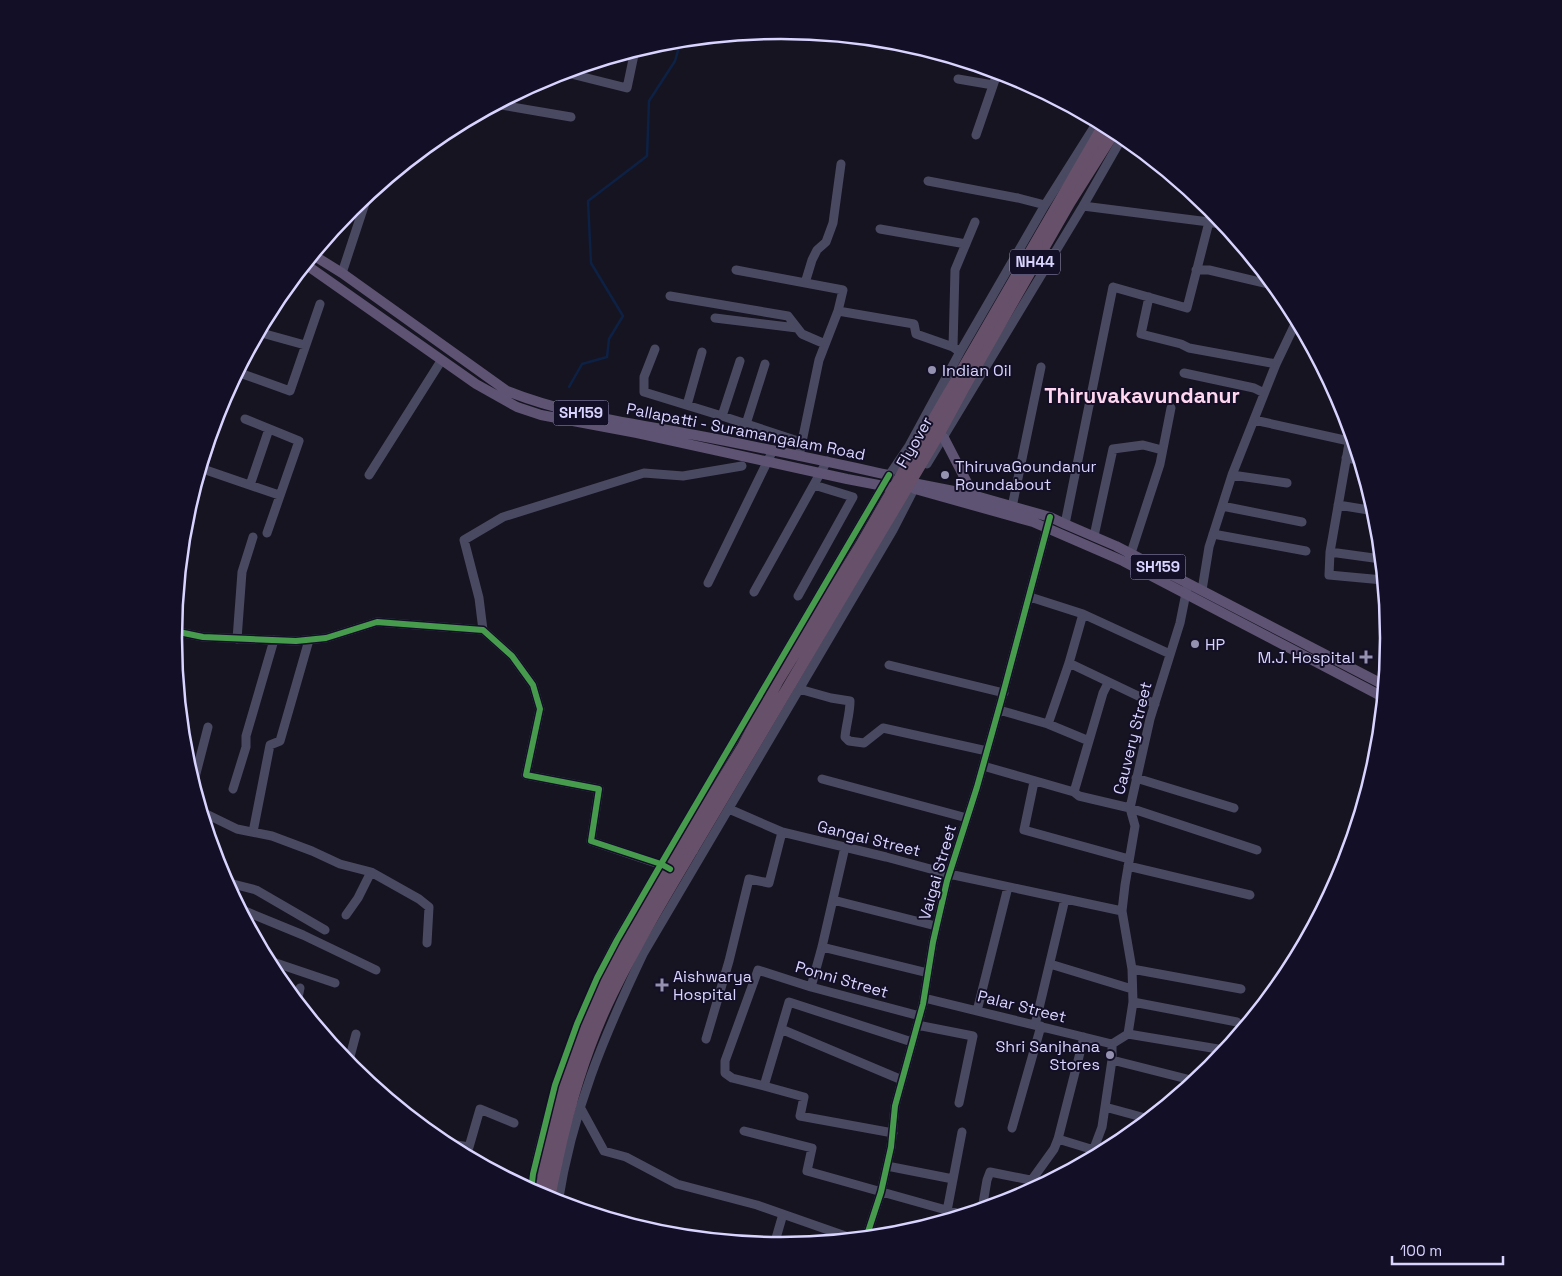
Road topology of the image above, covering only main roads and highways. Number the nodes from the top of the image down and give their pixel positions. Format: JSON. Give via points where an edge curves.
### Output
{"nodes":[{"id":1,"x":1103,"y":133,"type":"edge"},
{"id":2,"x":1103,"y":133,"type":"edge"},
{"id":3,"x":318,"y":258,"type":"edge"},
{"id":4,"x":310,"y":268,"type":"edge"},
{"id":5,"x":944,"y":438,"type":"road end"},
{"id":6,"x":890,"y":473,"type":"junction"},
{"id":7,"x":915,"y":486,"type":"junction"},
{"id":8,"x":885,"y":487,"type":"junction"},
{"id":9,"x":974,"y":496,"type":"junction"},
{"id":10,"x":1048,"y":522,"type":"junction"},
{"id":11,"x":1379,"y":680,"type":"edge"},
{"id":12,"x":1377,"y":694,"type":"edge"},
{"id":13,"x":688,"y":847,"type":"junction"},
{"id":14,"x":664,"y":890,"type":"junction"},
{"id":15,"x":542,"y":1187,"type":"edge"},
{"id":16,"x":551,"y":1191,"type":"edge"}],
"edges":[{"from":1,"to":13,"type":"highway","name":"Flyover","number":"NH44","bridge":true,"via":[[1069,203],[939,433]]},
{"from":2,"to":13,"type":"highway","number":"NH44","bridge":true,"via":[[778,680]]},
{"from":3,"to":6,"type":"main road","name":"Pallapatti - Suramangalam Road","number":"SH159","via":[[507,391],[576,413]]},
{"from":4,"to":8,"type":"main road","via":[[441,361],[517,407],[541,415]]},
{"from":5,"to":9,"type":"main road"},
{"from":6,"to":7,"type":"main road","number":"SH159","via":[[899,467],[908,467],[914,472]]},
{"from":6,"to":8,"type":"main road"},
{"from":7,"to":8,"type":"main road","number":"SH159","via":[[908,495],[899,496]]},
{"from":7,"to":9,"type":"main road","number":"SH159"},
{"from":7,"to":10,"type":"main road","via":[[1033,522]]},
{"from":9,"to":10,"type":"main road","number":"SH159"},
{"from":10,"to":11,"type":"main road","number":"SH159","via":[[1065,524],[1131,553]]},
{"from":10,"to":12,"type":"main road"},
{"from":13,"to":14,"type":"highway","number":"NH44"},
{"from":14,"to":15,"type":"highway","number":"NH44","via":[[616,963],[584,1033],[567,1081]]},
{"from":14,"to":16,"type":"highway","number":"NH44","via":[[592,1041],[571,1103]]}]}
